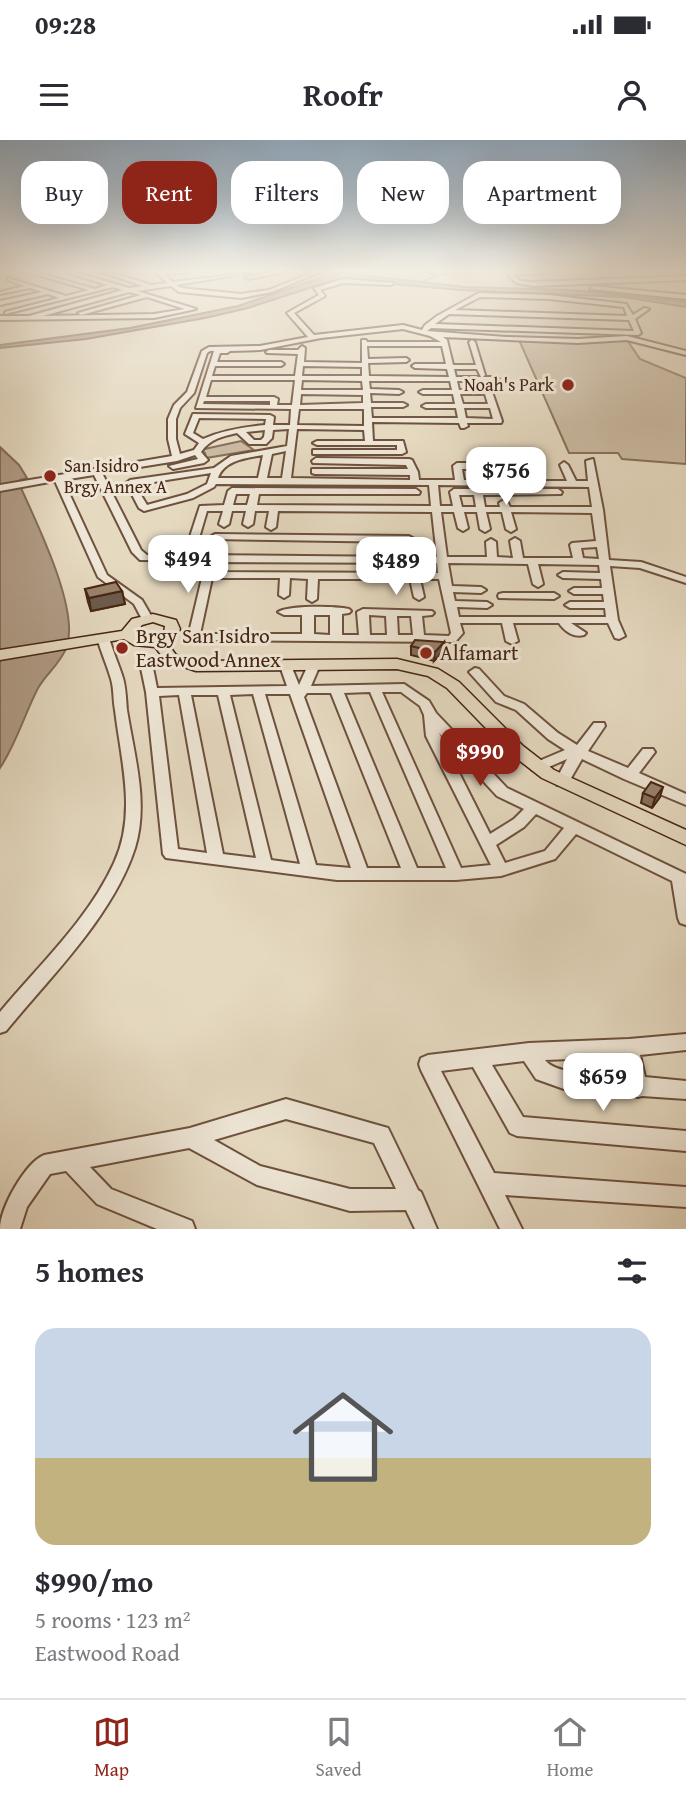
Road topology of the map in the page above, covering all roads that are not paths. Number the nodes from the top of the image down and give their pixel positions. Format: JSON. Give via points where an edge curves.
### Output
{"nodes":[{"id":1,"x":299,"y":323,"type":"edge"},
{"id":2,"x":505,"y":323,"type":"edge"},
{"id":3,"x":558,"y":323,"type":"edge"},
{"id":4,"x":606,"y":323,"type":"edge"},
{"id":5,"x":619,"y":323,"type":"edge"},
{"id":6,"x":634,"y":323,"type":"edge"},
{"id":7,"x":391,"y":333,"type":"dead end"},
{"id":8,"x":625,"y":335,"type":"junction"},
{"id":9,"x":312,"y":337,"type":"junction"},
{"id":10,"x":472,"y":342,"type":"dead end"},
{"id":11,"x":445,"y":344,"type":"junction"},
{"id":12,"x":408,"y":348,"type":"junction"},
{"id":13,"x":686,"y":353,"type":"edge"},
{"id":14,"x":406,"y":360,"type":"junction"},
{"id":15,"x":281,"y":365,"type":"junction"},
{"id":16,"x":415,"y":366,"type":"junction"},
{"id":17,"x":449,"y":366,"type":"junction"},
{"id":18,"x":479,"y":367,"type":"junction"},
{"id":19,"x":408,"y":375,"type":"dead end"},
{"id":20,"x":417,"y":376,"type":"dead end"},
{"id":21,"x":208,"y":378,"type":"junction"},
{"id":22,"x":299,"y":379,"type":"junction"},
{"id":23,"x":495,"y":379,"type":"dead end"},
{"id":24,"x":366,"y":385,"type":"junction"},
{"id":25,"x":399,"y":392,"type":"dead end"},
{"id":26,"x":488,"y":393,"type":"junction"},
{"id":27,"x":425,"y":399,"type":"junction"},
{"id":28,"x":459,"y":403,"type":"junction"},
{"id":29,"x":403,"y":409,"type":"dead end"},
{"id":30,"x":318,"y":415,"type":"junction"},
{"id":31,"x":344,"y":415,"type":"junction"},
{"id":32,"x":224,"y":416,"type":"junction"},
{"id":33,"x":268,"y":428,"type":"junction"},
{"id":34,"x":342,"y":428,"type":"junction"},
{"id":35,"x":293,"y":429,"type":"junction"},
{"id":36,"x":316,"y":429,"type":"junction"},
{"id":37,"x":239,"y":430,"type":"junction"},
{"id":38,"x":219,"y":434,"type":"junction"},
{"id":39,"x":203,"y":442,"type":"junction"},
{"id":40,"x":341,"y":443,"type":"junction"},
{"id":41,"x":369,"y":443,"type":"junction"},
{"id":42,"x":291,"y":448,"type":"junction"},
{"id":43,"x":197,"y":452,"type":"junction"},
{"id":44,"x":268,"y":452,"type":"junction"},
{"id":45,"x":245,"y":456,"type":"junction"},
{"id":46,"x":177,"y":457,"type":"junction"},
{"id":47,"x":316,"y":457,"type":"junction"},
{"id":48,"x":403,"y":457,"type":"junction"},
{"id":49,"x":590,"y":461,"type":"dead end"},
{"id":50,"x":564,"y":465,"type":"dead end"},
{"id":51,"x":479,"y":466,"type":"junction"},
{"id":52,"x":125,"y":467,"type":"junction"},
{"id":53,"x":216,"y":470,"type":"junction"},
{"id":54,"x":414,"y":471,"type":"junction"},
{"id":55,"x":97,"y":472,"type":"junction"},
{"id":56,"x":175,"y":476,"type":"junction"},
{"id":57,"x":58,"y":479,"type":"junction"},
{"id":58,"x":154,"y":480,"type":"junction"},
{"id":59,"x":212,"y":481,"type":"junction"},
{"id":60,"x":239,"y":481,"type":"junction"},
{"id":61,"x":262,"y":481,"type":"junction"},
{"id":62,"x":286,"y":481,"type":"junction"},
{"id":63,"x":312,"y":482,"type":"junction"},
{"id":64,"x":433,"y":482,"type":"junction"},
{"id":65,"x":460,"y":482,"type":"junction"},
{"id":66,"x":483,"y":482,"type":"junction"},
{"id":67,"x":526,"y":483,"type":"junction"},
{"id":68,"x":572,"y":483,"type":"junction"},
{"id":69,"x":594,"y":484,"type":"junction"},
{"id":70,"x":415,"y":487,"type":"junction"},
{"id":71,"x":0,"y":488,"type":"edge"},
{"id":72,"x":255,"y":491,"type":"junction"},
{"id":73,"x":478,"y":492,"type":"junction"},
{"id":74,"x":501,"y":492,"type":"junction"},
{"id":75,"x":558,"y":492,"type":"dead end"},
{"id":76,"x":190,"y":496,"type":"junction"},
{"id":77,"x":167,"y":503,"type":"junction"},
{"id":78,"x":228,"y":509,"type":"junction"},
{"id":79,"x":251,"y":509,"type":"junction"},
{"id":80,"x":274,"y":509,"type":"junction"},
{"id":81,"x":294,"y":509,"type":"junction"},
{"id":82,"x":436,"y":510,"type":"junction"},
{"id":83,"x":461,"y":510,"type":"junction"},
{"id":84,"x":483,"y":510,"type":"junction"},
{"id":85,"x":505,"y":510,"type":"junction"},
{"id":86,"x":598,"y":510,"type":"junction"},
{"id":87,"x":293,"y":521,"type":"dead end"},
{"id":88,"x":224,"y":524,"type":"dead end"},
{"id":89,"x":248,"y":524,"type":"dead end"},
{"id":90,"x":463,"y":528,"type":"dead end"},
{"id":91,"x":485,"y":529,"type":"dead end"},
{"id":92,"x":511,"y":529,"type":"dead end"},
{"id":93,"x":270,"y":533,"type":"junction"},
{"id":94,"x":215,"y":537,"type":"dead end"},
{"id":95,"x":247,"y":537,"type":"junction"},
{"id":96,"x":292,"y":538,"type":"junction"},
{"id":97,"x":317,"y":538,"type":"junction"},
{"id":98,"x":366,"y":538,"type":"junction"},
{"id":99,"x":390,"y":539,"type":"junction"},
{"id":100,"x":515,"y":541,"type":"dead end"},
{"id":101,"x":491,"y":542,"type":"dead end"},
{"id":102,"x":603,"y":544,"type":"junction"},
{"id":103,"x":188,"y":559,"type":"junction"},
{"id":104,"x":211,"y":560,"type":"junction"},
{"id":105,"x":245,"y":560,"type":"junction"},
{"id":106,"x":267,"y":560,"type":"junction"},
{"id":107,"x":289,"y":560,"type":"junction"},
{"id":108,"x":317,"y":560,"type":"junction"},
{"id":109,"x":391,"y":560,"type":"junction"},
{"id":110,"x":413,"y":560,"type":"junction"},
{"id":111,"x":443,"y":560,"type":"junction"},
{"id":112,"x":367,"y":561,"type":"junction"},
{"id":113,"x":492,"y":561,"type":"junction"},
{"id":114,"x":519,"y":561,"type":"junction"},
{"id":115,"x":532,"y":561,"type":"junction"},
{"id":116,"x":579,"y":561,"type":"junction"},
{"id":117,"x":605,"y":562,"type":"junction"},
{"id":118,"x":210,"y":575,"type":"junction"},
{"id":119,"x":285,"y":575,"type":"junction"},
{"id":120,"x":313,"y":575,"type":"junction"},
{"id":121,"x":414,"y":575,"type":"junction"},
{"id":122,"x":563,"y":575,"type":"dead end"},
{"id":123,"x":444,"y":576,"type":"junction"},
{"id":124,"x":607,"y":576,"type":"junction"},
{"id":125,"x":686,"y":580,"type":"edge"},
{"id":126,"x":538,"y":584,"type":"dead end"},
{"id":127,"x":447,"y":589,"type":"junction"},
{"id":128,"x":481,"y":590,"type":"dead end"},
{"id":129,"x":574,"y":591,"type":"dead end"},
{"id":130,"x":608,"y":591,"type":"junction"},
{"id":131,"x":284,"y":595,"type":"dead end"},
{"id":132,"x":419,"y":597,"type":"dead end"},
{"id":133,"x":312,"y":599,"type":"dead end"},
{"id":134,"x":449,"y":604,"type":"junction"},
{"id":135,"x":487,"y":605,"type":"dead end"},
{"id":136,"x":570,"y":605,"type":"dead end"},
{"id":137,"x":610,"y":605,"type":"junction"},
{"id":138,"x":308,"y":611,"type":"junction"},
{"id":139,"x":284,"y":612,"type":"dead end"},
{"id":140,"x":391,"y":613,"type":"junction"},
{"id":141,"x":147,"y":619,"type":"junction"},
{"id":142,"x":454,"y":620,"type":"junction"},
{"id":143,"x":513,"y":620,"type":"junction"},
{"id":144,"x":548,"y":620,"type":"junction"},
{"id":145,"x":563,"y":620,"type":"junction"},
{"id":146,"x":612,"y":620,"type":"junction"},
{"id":147,"x":580,"y":633,"type":"dead end"},
{"id":148,"x":128,"y":634,"type":"junction"},
{"id":149,"x":619,"y":636,"type":"dead end"},
{"id":150,"x":308,"y":638,"type":"junction"},
{"id":151,"x":336,"y":638,"type":"junction"},
{"id":152,"x":96,"y":639,"type":"junction"},
{"id":153,"x":365,"y":639,"type":"junction"},
{"id":154,"x":393,"y":639,"type":"junction"},
{"id":155,"x":419,"y":639,"type":"junction"},
{"id":156,"x":512,"y":641,"type":"dead end"},
{"id":157,"x":159,"y":642,"type":"junction"},
{"id":158,"x":0,"y":655,"type":"edge"},
{"id":159,"x":314,"y":665,"type":"junction"},
{"id":160,"x":286,"y":666,"type":"junction"},
{"id":161,"x":147,"y":668,"type":"dead end"},
{"id":162,"x":475,"y":671,"type":"dead end"},
{"id":163,"x":374,"y":688,"type":"junction"},
{"id":164,"x":336,"y":689,"type":"junction"},
{"id":165,"x":223,"y":690,"type":"junction"},
{"id":166,"x":258,"y":690,"type":"junction"},
{"id":167,"x":184,"y":691,"type":"junction"},
{"id":168,"x":152,"y":692,"type":"junction"},
{"id":169,"x":299,"y":692,"type":"junction"},
{"id":170,"x":430,"y":715,"type":"junction"},
{"id":171,"x":599,"y":726,"type":"dead end"},
{"id":172,"x":581,"y":750,"type":"junction"},
{"id":173,"x":648,"y":752,"type":"dead end"},
{"id":174,"x":537,"y":767,"type":"junction"},
{"id":175,"x":629,"y":776,"type":"junction"},
{"id":176,"x":562,"y":782,"type":"junction"},
{"id":177,"x":685,"y":799,"type":"edge"},
{"id":178,"x":532,"y":808,"type":"junction"},
{"id":179,"x":573,"y":827,"type":"junction"},
{"id":180,"x":686,"y":838,"type":"edge"},
{"id":181,"x":488,"y":842,"type":"junction"},
{"id":182,"x":216,"y":858,"type":"junction"},
{"id":183,"x":265,"y":865,"type":"junction"},
{"id":184,"x":501,"y":870,"type":"junction"},
{"id":185,"x":310,"y":871,"type":"junction"},
{"id":186,"x":361,"y":873,"type":"junction"},
{"id":187,"x":411,"y":873,"type":"junction"},
{"id":188,"x":456,"y":874,"type":"junction"},
{"id":189,"x":683,"y":879,"type":"edge"},
{"id":190,"x":686,"y":918,"type":"edge"},
{"id":191,"x":0,"y":1025,"type":"edge"},
{"id":192,"x":686,"y":1042,"type":"edge"},
{"id":193,"x":629,"y":1048,"type":"junction"},
{"id":194,"x":529,"y":1052,"type":"junction"},
{"id":195,"x":478,"y":1059,"type":"junction"},
{"id":196,"x":638,"y":1088,"type":"junction"},
{"id":197,"x":686,"y":1090,"type":"edge"},
{"id":198,"x":190,"y":1138,"type":"junction"},
{"id":199,"x":686,"y":1141,"type":"edge"},
{"id":200,"x":72,"y":1162,"type":"junction"},
{"id":201,"x":488,"y":1183,"type":"junction"},
{"id":202,"x":686,"y":1198,"type":"edge"},
{"id":203,"x":414,"y":1199,"type":"junction"},
{"id":204,"x":9,"y":1229,"type":"edge"},
{"id":205,"x":184,"y":1229,"type":"edge"},
{"id":206,"x":426,"y":1229,"type":"edge"},
{"id":207,"x":511,"y":1229,"type":"edge"}],
"edges":[{"from":1,"to":9,"type":"street"},
{"from":2,"to":9,"type":"street","via":[[441,335],[403,327]]},
{"from":3,"to":8,"type":"street"},
{"from":4,"to":8,"type":"street"},
{"from":5,"to":8,"type":"street"},
{"from":6,"to":8,"type":"street","via":[[638,332]]},
{"from":7,"to":11,"type":"street","via":[[424,334],[442,338]]},
{"from":8,"to":13,"type":"street"},
{"from":9,"to":46,"type":"street","via":[[260,348],[205,351],[190,393],[172,419]]},
{"from":10,"to":18,"type":"street"},
{"from":11,"to":17,"type":"street"},
{"from":11,"to":24,"type":"street"},
{"from":12,"to":14,"type":"street"},
{"from":12,"to":16,"type":"street"},
{"from":12,"to":24,"type":"street"},
{"from":14,"to":19,"type":"street"},
{"from":14,"to":24,"type":"street"},
{"from":15,"to":21,"type":"street"},
{"from":15,"to":21,"type":"street","via":[[276,385]]},
{"from":15,"to":21,"type":"street","via":[[217,351]]},
{"from":15,"to":22,"type":"street"},
{"from":15,"to":22,"type":"street"},
{"from":16,"to":17,"type":"street"},
{"from":16,"to":20,"type":"street"},
{"from":17,"to":18,"type":"street"},
{"from":17,"to":28,"type":"street"},
{"from":18,"to":26,"type":"street"},
{"from":21,"to":22,"type":"street","via":[[273,403]]},
{"from":22,"to":24,"type":"street"},
{"from":22,"to":24,"type":"street"},
{"from":22,"to":24,"type":"street"},
{"from":22,"to":24,"type":"street"},
{"from":22,"to":30,"type":"street"},
{"from":22,"to":35,"type":"street"},
{"from":23,"to":28,"type":"street"},
{"from":24,"to":25,"type":"street"},
{"from":24,"to":28,"type":"street"},
{"from":24,"to":28,"type":"street"},
{"from":24,"to":29,"type":"street"},
{"from":24,"to":31,"type":"street"},
{"from":24,"to":34,"type":"street"},
{"from":24,"to":41,"type":"street"},
{"from":26,"to":28,"type":"street"},
{"from":26,"to":28,"type":"street"},
{"from":26,"to":28,"type":"street"},
{"from":27,"to":28,"type":"street"},
{"from":27,"to":28,"type":"street"},
{"from":27,"to":28,"type":"street"},
{"from":30,"to":31,"type":"street"},
{"from":30,"to":36,"type":"street"},
{"from":31,"to":34,"type":"street"},
{"from":32,"to":33,"type":"street","via":[[268,416]]},
{"from":32,"to":38,"type":"street"},
{"from":32,"to":39,"type":"street","via":[[194,417],[189,435]]},
{"from":33,"to":35,"type":"street"},
{"from":33,"to":37,"type":"street"},
{"from":33,"to":37,"type":"street","via":[[268,438],[260,443]]},
{"from":34,"to":36,"type":"street"},
{"from":34,"to":40,"type":"street"},
{"from":35,"to":36,"type":"street"},
{"from":35,"to":42,"type":"street"},
{"from":36,"to":47,"type":"street"},
{"from":37,"to":38,"type":"street"},
{"from":38,"to":39,"type":"street"},
{"from":39,"to":43,"type":"street"},
{"from":40,"to":41,"type":"street"},
{"from":40,"to":47,"type":"street"},
{"from":41,"to":48,"type":"street","via":[[400,443]]},
{"from":42,"to":44,"type":"street"},
{"from":42,"to":62,"type":"street"},
{"from":43,"to":46,"type":"street"},
{"from":43,"to":52,"type":"street","via":[[204,460],[131,472]]},
{"from":44,"to":45,"type":"street"},
{"from":44,"to":61,"type":"street"},
{"from":45,"to":53,"type":"street","via":[[227,460]]},
{"from":45,"to":60,"type":"street"},
{"from":46,"to":52,"type":"street"},
{"from":47,"to":48,"type":"street"},
{"from":47,"to":54,"type":"street"},
{"from":47,"to":63,"type":"street"},
{"from":48,"to":54,"type":"street"},
{"from":49,"to":69,"type":"street"},
{"from":50,"to":68,"type":"street"},
{"from":51,"to":65,"type":"street","via":[[457,466]]},
{"from":51,"to":66,"type":"street"},
{"from":51,"to":67,"type":"street","via":[[520,466]]},
{"from":52,"to":55,"type":"street"},
{"from":53,"to":56,"type":"street"},
{"from":53,"to":59,"type":"street"},
{"from":54,"to":70,"type":"street"},
{"from":55,"to":57,"type":"street"},
{"from":55,"to":103,"type":"street","via":[[137,552],[144,558]]},
{"from":56,"to":58,"type":"street"},
{"from":56,"to":76,"type":"street"},
{"from":57,"to":71,"type":"street"},
{"from":57,"to":141,"type":"street","via":[[103,577],[138,602]]},
{"from":58,"to":77,"type":"street"},
{"from":58,"to":77,"type":"street","via":[[130,484],[144,508]]},
{"from":59,"to":60,"type":"street"},
{"from":59,"to":76,"type":"street"},
{"from":60,"to":61,"type":"street"},
{"from":61,"to":62,"type":"street"},
{"from":62,"to":63,"type":"street"},
{"from":63,"to":70,"type":"street"},
{"from":64,"to":65,"type":"street"},
{"from":64,"to":70,"type":"street"},
{"from":64,"to":82,"type":"street"},
{"from":65,"to":66,"type":"street"},
{"from":66,"to":67,"type":"street"},
{"from":67,"to":68,"type":"street"},
{"from":68,"to":69,"type":"street"},
{"from":69,"to":86,"type":"street"},
{"from":70,"to":72,"type":"street"},
{"from":72,"to":78,"type":"street","via":[[232,491]]},
{"from":72,"to":79,"type":"street"},
{"from":73,"to":74,"type":"street"},
{"from":73,"to":83,"type":"street","via":[[454,492]]},
{"from":73,"to":84,"type":"street"},
{"from":74,"to":75,"type":"street"},
{"from":74,"to":85,"type":"street"},
{"from":76,"to":77,"type":"street"},
{"from":78,"to":79,"type":"street"},
{"from":78,"to":88,"type":"street"},
{"from":78,"to":103,"type":"street","via":[[203,509]]},
{"from":79,"to":80,"type":"street"},
{"from":79,"to":89,"type":"street"},
{"from":80,"to":81,"type":"street"},
{"from":80,"to":93,"type":"street"},
{"from":81,"to":82,"type":"street","via":[[341,514]]},
{"from":81,"to":87,"type":"street"},
{"from":82,"to":83,"type":"street"},
{"from":82,"to":111,"type":"street"},
{"from":83,"to":84,"type":"street"},
{"from":83,"to":90,"type":"street"},
{"from":84,"to":85,"type":"street"},
{"from":84,"to":91,"type":"street"},
{"from":85,"to":86,"type":"street"},
{"from":85,"to":92,"type":"street"},
{"from":86,"to":102,"type":"street"},
{"from":93,"to":95,"type":"street"},
{"from":93,"to":96,"type":"street"},
{"from":93,"to":106,"type":"street"},
{"from":94,"to":95,"type":"street"},
{"from":95,"to":105,"type":"street"},
{"from":96,"to":97,"type":"street"},
{"from":96,"to":107,"type":"street"},
{"from":97,"to":98,"type":"street"},
{"from":97,"to":108,"type":"street"},
{"from":98,"to":99,"type":"street"},
{"from":98,"to":112,"type":"street"},
{"from":99,"to":109,"type":"street"},
{"from":99,"to":110,"type":"street","via":[[409,539]]},
{"from":100,"to":114,"type":"street"},
{"from":101,"to":113,"type":"street"},
{"from":102,"to":116,"type":"street","via":[[575,545]]},
{"from":102,"to":117,"type":"street"},
{"from":103,"to":104,"type":"street"},
{"from":104,"to":105,"type":"street"},
{"from":104,"to":118,"type":"street"},
{"from":105,"to":106,"type":"street"},
{"from":106,"to":107,"type":"street"},
{"from":107,"to":108,"type":"street"},
{"from":108,"to":112,"type":"street"},
{"from":109,"to":110,"type":"street"},
{"from":109,"to":112,"type":"street"},
{"from":110,"to":111,"type":"street"},
{"from":111,"to":113,"type":"street"},
{"from":111,"to":123,"type":"street"},
{"from":113,"to":114,"type":"street"},
{"from":114,"to":115,"type":"street"},
{"from":115,"to":116,"type":"street"},
{"from":115,"to":126,"type":"street"},
{"from":116,"to":117,"type":"street"},
{"from":117,"to":124,"type":"street"},
{"from":117,"to":125,"type":"street","via":[[641,565]]},
{"from":118,"to":119,"type":"street"},
{"from":118,"to":150,"type":"street","via":[[194,637]]},
{"from":119,"to":120,"type":"street"},
{"from":119,"to":131,"type":"street"},
{"from":120,"to":121,"type":"street"},
{"from":120,"to":133,"type":"street"},
{"from":121,"to":123,"type":"street"},
{"from":121,"to":132,"type":"street"},
{"from":122,"to":124,"type":"street"},
{"from":123,"to":127,"type":"street"},
{"from":124,"to":130,"type":"street"},
{"from":127,"to":128,"type":"street"},
{"from":127,"to":134,"type":"street"},
{"from":129,"to":130,"type":"street"},
{"from":130,"to":137,"type":"street"},
{"from":134,"to":135,"type":"street"},
{"from":134,"to":142,"type":"street"},
{"from":136,"to":137,"type":"street"},
{"from":137,"to":146,"type":"street"},
{"from":138,"to":139,"type":"street"},
{"from":138,"to":150,"type":"street"},
{"from":138,"to":151,"type":"street","via":[[340,611]]},
{"from":140,"to":153,"type":"street","via":[[363,612]]},
{"from":140,"to":154,"type":"street"},
{"from":140,"to":155,"type":"street","via":[[422,613]]},
{"from":141,"to":148,"type":"main road","via":[[133,624]]},
{"from":141,"to":157,"type":"main road","via":[[164,619],[173,626],[170,636]]},
{"from":142,"to":143,"type":"street"},
{"from":142,"to":155,"type":"street","via":[[457,633],[452,639]]},
{"from":143,"to":144,"type":"street"},
{"from":143,"to":144,"type":"street","via":[[508,596],[548,596]]},
{"from":143,"to":156,"type":"street"},
{"from":144,"to":145,"type":"street"},
{"from":145,"to":146,"type":"street"},
{"from":145,"to":147,"type":"street"},
{"from":146,"to":149,"type":"street"},
{"from":148,"to":152,"type":"main road"},
{"from":148,"to":157,"type":"main road","via":[[137,642]]},
{"from":150,"to":151,"type":"street"},
{"from":151,"to":153,"type":"street"},
{"from":152,"to":158,"type":"main road"},
{"from":152,"to":191,"type":"street","via":[[118,680],[130,769],[133,809],[123,861],[71,941]]},
{"from":153,"to":154,"type":"street"},
{"from":154,"to":155,"type":"street"},
{"from":157,"to":160,"type":"main road","via":[[171,658],[196,666]]},
{"from":159,"to":160,"type":"main road"},
{"from":159,"to":169,"type":"street"},
{"from":159,"to":174,"type":"main road","via":[[407,664],[433,672],[453,685]]},
{"from":160,"to":169,"type":"street"},
{"from":161,"to":168,"type":"street"},
{"from":162,"to":172,"type":"street","via":[[500,699]]},
{"from":163,"to":164,"type":"street"},
{"from":163,"to":170,"type":"street","via":[[404,688],[425,704]]},
{"from":163,"to":188,"type":"street"},
{"from":164,"to":169,"type":"street"},
{"from":164,"to":187,"type":"street"},
{"from":165,"to":166,"type":"street"},
{"from":165,"to":167,"type":"street"},
{"from":165,"to":183,"type":"street"},
{"from":166,"to":169,"type":"street"},
{"from":166,"to":185,"type":"street"},
{"from":167,"to":168,"type":"street"},
{"from":167,"to":182,"type":"street"},
{"from":168,"to":182,"type":"street","via":[[171,854]]},
{"from":169,"to":186,"type":"street"},
{"from":170,"to":178,"type":"street","via":[[502,792]]},
{"from":170,"to":181,"type":"street","via":[[433,736]]},
{"from":171,"to":172,"type":"street"},
{"from":172,"to":174,"type":"street"},
{"from":172,"to":175,"type":"street"},
{"from":172,"to":176,"type":"street"},
{"from":173,"to":175,"type":"street"},
{"from":174,"to":176,"type":"main road"},
{"from":175,"to":177,"type":"street"},
{"from":176,"to":180,"type":"main road"},
{"from":178,"to":179,"type":"street"},
{"from":178,"to":181,"type":"street","via":[[519,823]]},
{"from":179,"to":184,"type":"street","via":[[550,855]]},
{"from":179,"to":189,"type":"street"},
{"from":181,"to":184,"type":"street"},
{"from":182,"to":183,"type":"street"},
{"from":183,"to":185,"type":"street"},
{"from":184,"to":188,"type":"street"},
{"from":185,"to":186,"type":"street"},
{"from":186,"to":187,"type":"street"},
{"from":187,"to":188,"type":"street"},
{"from":189,"to":190,"type":"street"},
{"from":192,"to":193,"type":"street"},
{"from":193,"to":194,"type":"street"},
{"from":193,"to":196,"type":"street"},
{"from":194,"to":195,"type":"street"},
{"from":194,"to":196,"type":"street","via":[[543,1073],[564,1080]]},
{"from":195,"to":199,"type":"street","via":[[517,1126]]},
{"from":195,"to":201,"type":"street","via":[[428,1064]]},
{"from":196,"to":197,"type":"street"},
{"from":198,"to":200,"type":"street"},
{"from":198,"to":203,"type":"street","via":[[270,1179],[350,1200]]},
{"from":198,"to":203,"type":"street","via":[[286,1109],[381,1135]]},
{"from":200,"to":204,"type":"street","via":[[44,1165],[18,1200]]},
{"from":200,"to":205,"type":"street","via":[[104,1197]]},
{"from":201,"to":202,"type":"street"},
{"from":201,"to":207,"type":"street"},
{"from":203,"to":206,"type":"street"}]}
